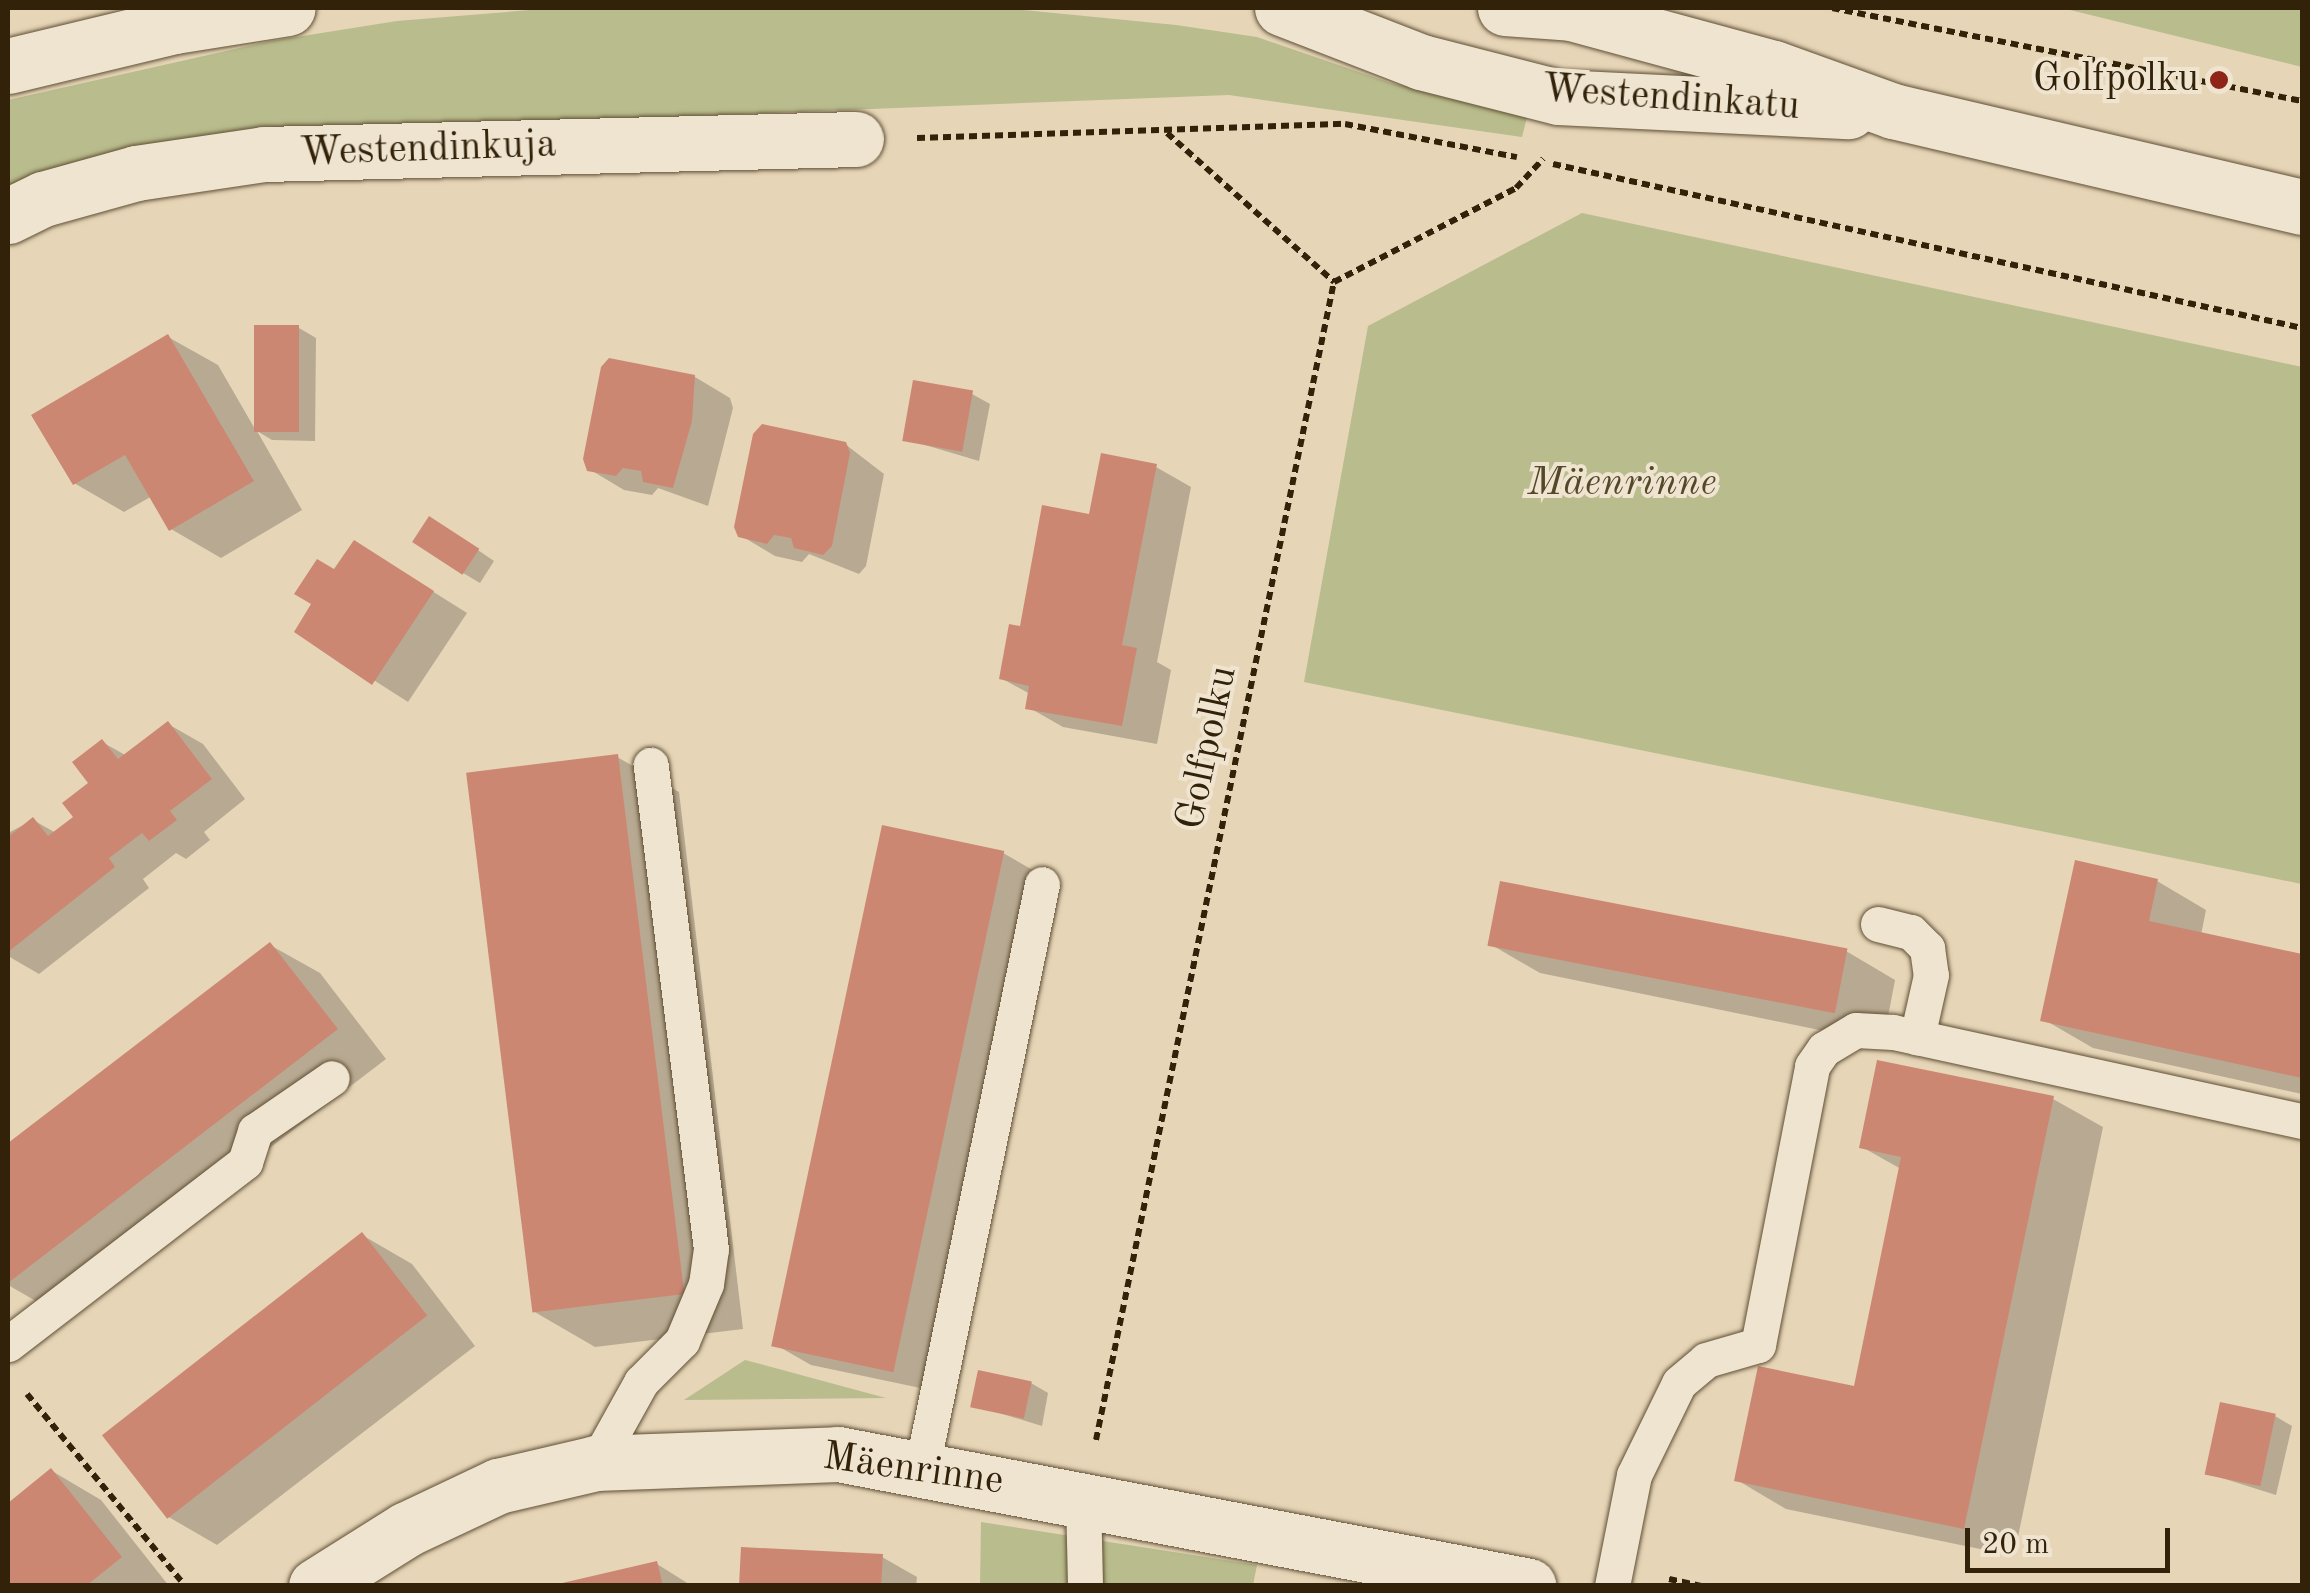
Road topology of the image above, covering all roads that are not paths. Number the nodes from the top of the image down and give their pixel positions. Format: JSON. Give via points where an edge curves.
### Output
{"nodes":[{"id":1,"x":288,"y":8,"type":"edge"},
{"id":2,"x":1282,"y":8,"type":"edge"},
{"id":3,"x":1505,"y":8,"type":"edge"},
{"id":4,"x":8,"y":66,"type":"edge"},
{"id":5,"x":1893,"y":111,"type":"junction"},
{"id":6,"x":856,"y":139,"type":"road end"},
{"id":7,"x":2302,"y":207,"type":"edge"},
{"id":8,"x":8,"y":216,"type":"edge"},
{"id":9,"x":651,"y":765,"type":"dead end"},
{"id":10,"x":1042,"y":884,"type":"dead end"},
{"id":11,"x":1878,"y":924,"type":"dead end"},
{"id":12,"x":1918,"y":1037,"type":"junction"},
{"id":13,"x":332,"y":1078,"type":"dead end"},
{"id":14,"x":2302,"y":1121,"type":"edge"},
{"id":15,"x":8,"y":1344,"type":"edge"},
{"id":16,"x":596,"y":1463,"type":"junction"},
{"id":17,"x":922,"y":1467,"type":"junction"},
{"id":18,"x":1083,"y":1497,"type":"junction"},
{"id":19,"x":316,"y":1586,"type":"edge"},
{"id":20,"x":1085,"y":1586,"type":"edge"},
{"id":21,"x":1529,"y":1586,"type":"edge"},
{"id":22,"x":1612,"y":1586,"type":"edge"}],
"edges":[{"from":1,"to":4,"type":"street","via":[[174,26]]},
{"from":2,"to":5,"type":"street","name":"Westendinkatu","via":[[1421,62],[1558,97]]},
{"from":3,"to":5,"type":"street","name":"Westendinkatu","via":[[1590,18],[1774,68]]},
{"from":5,"to":7,"type":"street","name":"Westendinkatu"},
{"from":6,"to":8,"type":"street","name":"Westendinkuja","via":[[264,154],[136,173]]},
{"from":9,"to":16,"type":"lane","via":[[711,1248],[706,1284],[682,1341],[641,1382]]},
{"from":10,"to":17,"type":"lane"},
{"from":11,"to":12,"type":"lane","via":[[1910,932],[1927,948],[1931,975]]},
{"from":12,"to":14,"type":"lane"},
{"from":12,"to":22,"type":"lane","via":[[1856,1030],[1824,1049],[1812,1066],[1758,1345],[1706,1360],[1679,1383],[1634,1475]]},
{"from":13,"to":15,"type":"lane","via":[[255,1131],[245,1162]]},
{"from":16,"to":17,"type":"street","name":"Mäenrinne","via":[[838,1454]]},
{"from":16,"to":19,"type":"street","name":"Mäenrinne","via":[[498,1486],[407,1529]]},
{"from":17,"to":18,"type":"street","name":"Mäenrinne"},
{"from":18,"to":20,"type":"lane"},
{"from":18,"to":21,"type":"street","name":"Mäenrinne"}]}
